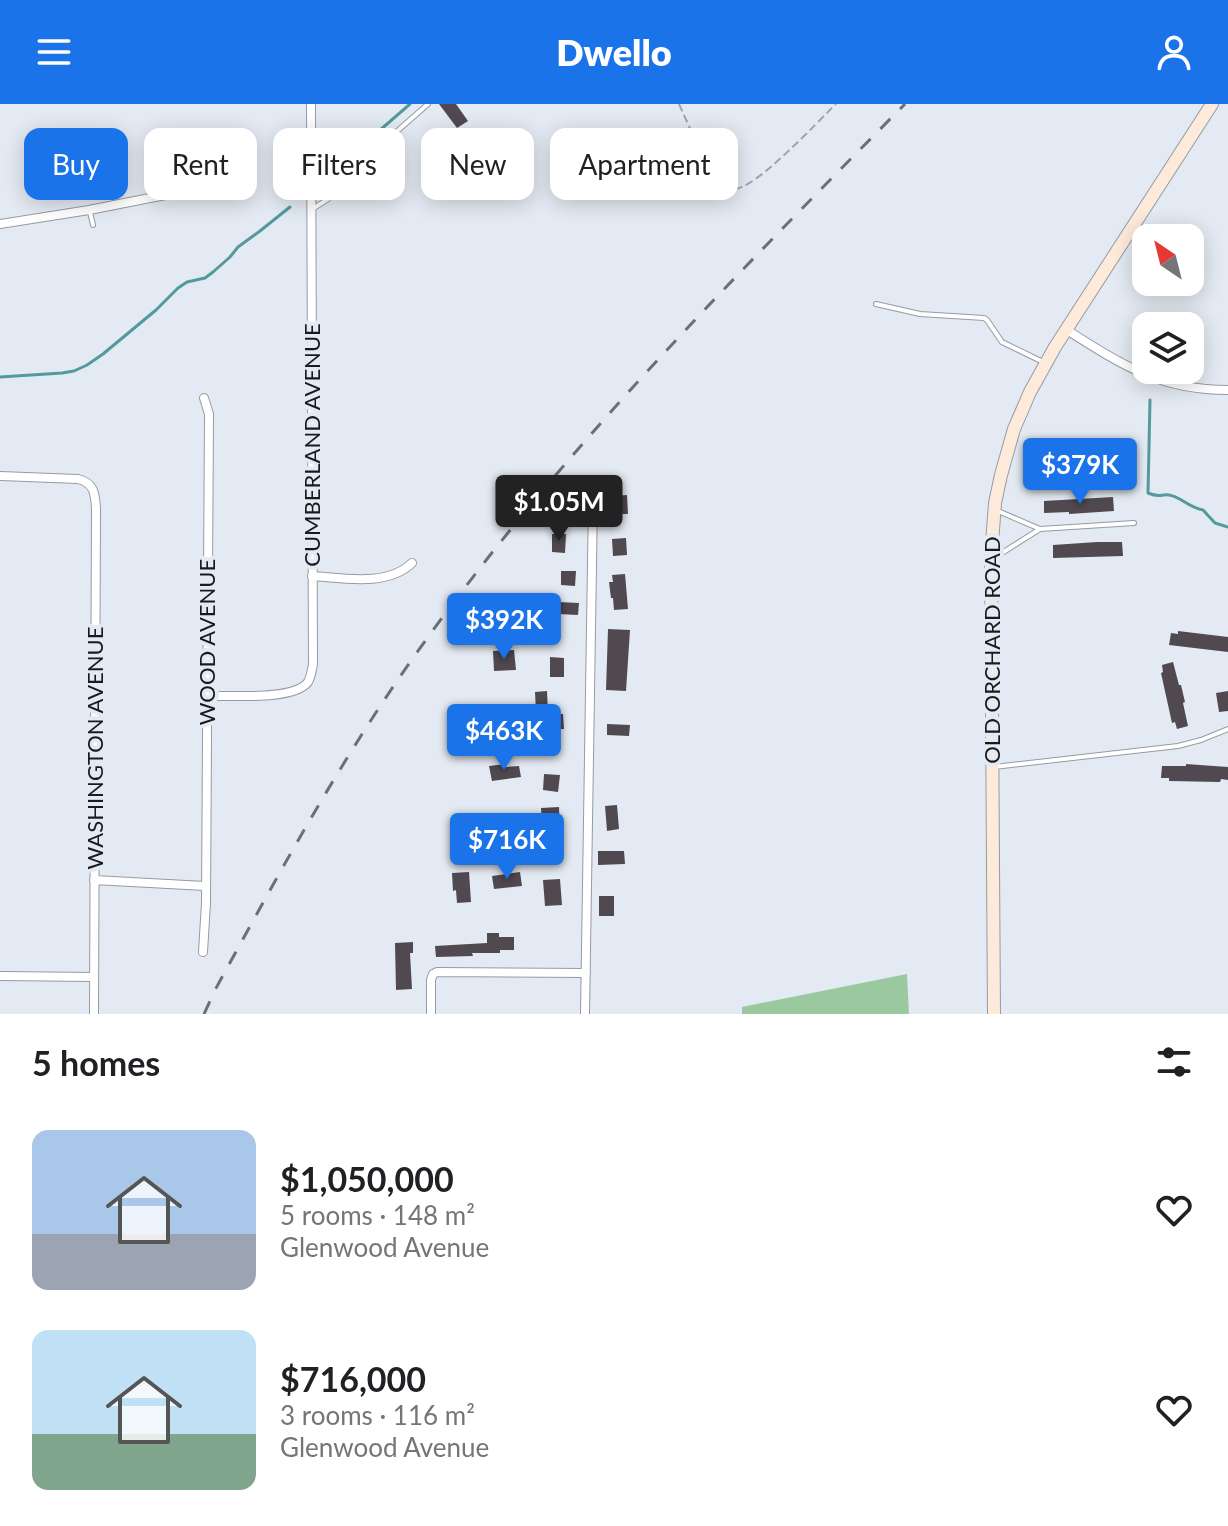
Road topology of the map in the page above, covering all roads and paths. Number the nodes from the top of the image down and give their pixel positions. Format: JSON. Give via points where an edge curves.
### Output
{"nodes":[{"id":1,"x":311,"y":104,"type":"edge"},
{"id":2,"x":428,"y":104,"type":"edge"},
{"id":3,"x":679,"y":104,"type":"edge"},
{"id":4,"x":836,"y":104,"type":"edge"},
{"id":5,"x":1212,"y":104,"type":"edge"},
{"id":6,"x":144,"y":199,"type":"edge"},
{"id":7,"x":311,"y":209,"type":"junction"},
{"id":8,"x":89,"y":210,"type":"junction"},
{"id":9,"x":0,"y":224,"type":"edge"},
{"id":10,"x":93,"y":225,"type":"dead end"},
{"id":11,"x":876,"y":304,"type":"dead end"},
{"id":12,"x":1067,"y":330,"type":"junction"},
{"id":13,"x":1045,"y":364,"type":"junction"},
{"id":14,"x":1228,"y":390,"type":"edge"},
{"id":15,"x":204,"y":398,"type":"dead end"},
{"id":16,"x":0,"y":476,"type":"edge"},
{"id":17,"x":589,"y":500,"type":"dead end"},
{"id":18,"x":994,"y":511,"type":"junction"},
{"id":19,"x":1134,"y":523,"type":"dead end"},
{"id":20,"x":1040,"y":529,"type":"junction"},
{"id":21,"x":991,"y":557,"type":"junction"},
{"id":22,"x":412,"y":563,"type":"dead end"},
{"id":23,"x":312,"y":576,"type":"junction"},
{"id":24,"x":208,"y":696,"type":"junction"},
{"id":25,"x":1228,"y":729,"type":"edge"},
{"id":26,"x":991,"y":767,"type":"junction"},
{"id":27,"x":94,"y":880,"type":"junction"},
{"id":28,"x":205,"y":886,"type":"junction"},
{"id":29,"x":203,"y":952,"type":"dead end"},
{"id":30,"x":586,"y":973,"type":"junction"},
{"id":31,"x":0,"y":976,"type":"edge"},
{"id":32,"x":94,"y":977,"type":"junction"},
{"id":33,"x":94,"y":1014,"type":"edge"},
{"id":34,"x":431,"y":1014,"type":"edge"},
{"id":35,"x":585,"y":1014,"type":"edge"},
{"id":36,"x":994,"y":1014,"type":"edge"}],
"edges":[{"from":1,"to":7,"type":"street","name":"CUMBERLAND AVENUE"},
{"from":2,"to":7,"type":"lane"},
{"from":3,"to":4,"type":"path","via":[[715,184],[734,189],[775,163]]},
{"from":5,"to":12,"type":"street","name":"OLD ORCHARD ROAD"},
{"from":6,"to":8,"type":"street"},
{"from":7,"to":23,"type":"street","name":"CUMBERLAND AVENUE"},
{"from":8,"to":9,"type":"street"},
{"from":8,"to":10,"type":"lane"},
{"from":11,"to":13,"type":"lane","via":[[920,314],[984,318],[1002,342]]},
{"from":12,"to":13,"type":"street","name":"OLD ORCHARD ROAD"},
{"from":12,"to":14,"type":"street","via":[[1156,380]]},
{"from":13,"to":18,"type":"street","name":"OLD ORCHARD ROAD","via":[[1014,429]]},
{"from":15,"to":24,"type":"street","name":"WOOD AVENUE","via":[[209,414]]},
{"from":16,"to":27,"type":"street","name":"WASHINGTON AVENUE","via":[[78,479],[93,489]]},
{"from":17,"to":30,"type":"street"},
{"from":18,"to":20,"type":"lane"},
{"from":18,"to":21,"type":"street","name":"OLD ORCHARD ROAD"},
{"from":19,"to":20,"type":"lane"},
{"from":20,"to":21,"type":"lane"},
{"from":21,"to":26,"type":"street","name":"OLD ORCHARD ROAD"},
{"from":22,"to":23,"type":"street","via":[[380,577]]},
{"from":23,"to":24,"type":"street","name":"CUMBERLAND AVENUE","via":[[313,664],[305,685],[281,694]]},
{"from":24,"to":28,"type":"street","name":"WOOD AVENUE"},
{"from":25,"to":26,"type":"lane","via":[[1178,746]]},
{"from":26,"to":36,"type":"street","name":"OLD ORCHARD ROAD"},
{"from":27,"to":28,"type":"street"},
{"from":27,"to":32,"type":"street","name":"WASHINGTON AVENUE"},
{"from":28,"to":29,"type":"street","name":"WOOD AVENUE"},
{"from":30,"to":34,"type":"street","via":[[439,972],[431,980]]},
{"from":30,"to":35,"type":"street"},
{"from":31,"to":32,"type":"street"},
{"from":32,"to":33,"type":"street","name":"WASHINGTON AVENUE"}]}
